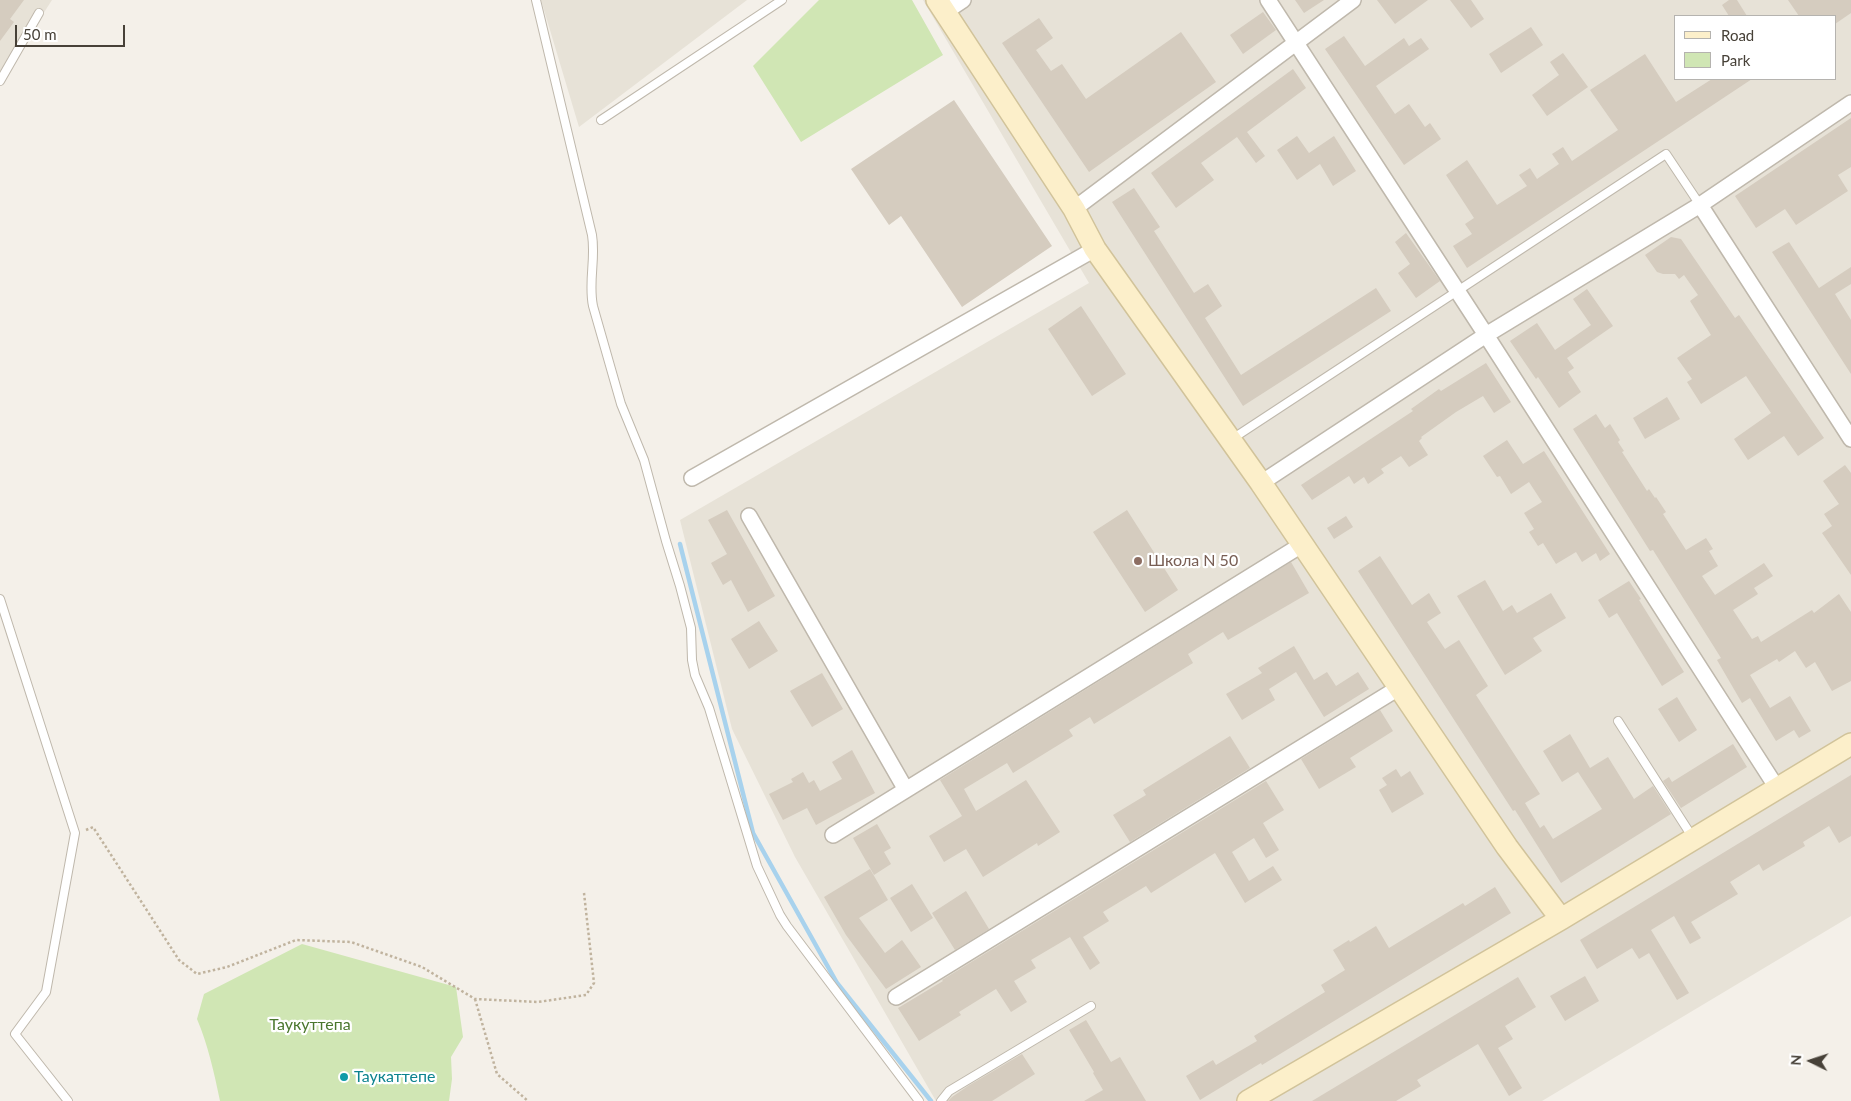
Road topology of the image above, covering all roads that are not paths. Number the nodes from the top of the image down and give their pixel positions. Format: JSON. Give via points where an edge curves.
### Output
{"nodes":[{"id":1,"x":536,"y":0,"type":"edge"},
{"id":2,"x":782,"y":0,"type":"edge"},
{"id":3,"x":963,"y":0,"type":"edge"},
{"id":4,"x":1268,"y":0,"type":"edge"},
{"id":5,"x":1353,"y":0,"type":"edge"},
{"id":6,"x":941,"y":6,"type":"edge"},
{"id":7,"x":39,"y":12,"type":"dead end"},
{"id":8,"x":1296,"y":43,"type":"junction"},
{"id":9,"x":0,"y":81,"type":"edge"},
{"id":10,"x":1851,"y":103,"type":"edge"},
{"id":11,"x":601,"y":120,"type":"dead end"},
{"id":12,"x":1700,"y":205,"type":"junction"},
{"id":13,"x":1074,"y":209,"type":"junction"},
{"id":14,"x":1095,"y":249,"type":"junction"},
{"id":15,"x":1457,"y":291,"type":"junction"},
{"id":16,"x":1486,"y":334,"type":"junction"},
{"id":17,"x":1851,"y":439,"type":"edge"},
{"id":18,"x":1230,"y":440,"type":"junction"},
{"id":19,"x":692,"y":478,"type":"dead end"},
{"id":20,"x":1261,"y":483,"type":"junction"},
{"id":21,"x":749,"y":516,"type":"dead end"},
{"id":22,"x":1303,"y":544,"type":"junction"},
{"id":23,"x":0,"y":599,"type":"edge"},
{"id":24,"x":1400,"y":687,"type":"junction"},
{"id":25,"x":1618,"y":721,"type":"dead end"},
{"id":26,"x":1851,"y":744,"type":"edge"},
{"id":27,"x":1776,"y":788,"type":"junction"},
{"id":28,"x":906,"y":790,"type":"junction"},
{"id":29,"x":832,"y":835,"type":"dead end"},
{"id":30,"x":1693,"y":838,"type":"junction"},
{"id":31,"x":1561,"y":919,"type":"junction"},
{"id":32,"x":896,"y":997,"type":"dead end"},
{"id":33,"x":1092,"y":1006,"type":"dead end"},
{"id":34,"x":68,"y":1101,"type":"edge"},
{"id":35,"x":919,"y":1101,"type":"edge"},
{"id":36,"x":941,"y":1101,"type":"edge"},
{"id":37,"x":1248,"y":1101,"type":"edge"}],
"edges":[{"from":1,"to":35,"type":"lane","via":[[592,235],[590,282],[593,306],[621,404],[644,460],[680,586],[691,628],[695,675],[709,708],[757,866],[787,926]]},
{"from":2,"to":11,"type":"lane"},
{"from":3,"to":6,"type":"street"},
{"from":4,"to":8,"type":"street"},
{"from":5,"to":8,"type":"street"},
{"from":6,"to":13,"type":"street"},
{"from":7,"to":9,"type":"lane"},
{"from":8,"to":13,"type":"street"},
{"from":8,"to":15,"type":"street"},
{"from":10,"to":12,"type":"street"},
{"from":12,"to":15,"type":"lane","via":[[1666,154]]},
{"from":12,"to":16,"type":"street"},
{"from":12,"to":17,"type":"street"},
{"from":13,"to":14,"type":"street"},
{"from":14,"to":18,"type":"street"},
{"from":14,"to":19,"type":"street"},
{"from":15,"to":16,"type":"street"},
{"from":15,"to":18,"type":"lane"},
{"from":16,"to":20,"type":"street"},
{"from":16,"to":27,"type":"street"},
{"from":18,"to":20,"type":"street"},
{"from":20,"to":22,"type":"street"},
{"from":21,"to":28,"type":"street"},
{"from":22,"to":24,"type":"street"},
{"from":22,"to":28,"type":"street"},
{"from":23,"to":34,"type":"lane","via":[[75,833],[46,992],[15,1034]]},
{"from":24,"to":31,"type":"street"},
{"from":24,"to":32,"type":"street"},
{"from":25,"to":30,"type":"lane"},
{"from":26,"to":27,"type":"street"},
{"from":27,"to":30,"type":"street"},
{"from":28,"to":29,"type":"street"},
{"from":30,"to":31,"type":"street"},
{"from":31,"to":37,"type":"street"},
{"from":33,"to":36,"type":"lane","via":[[949,1091]]}]}
